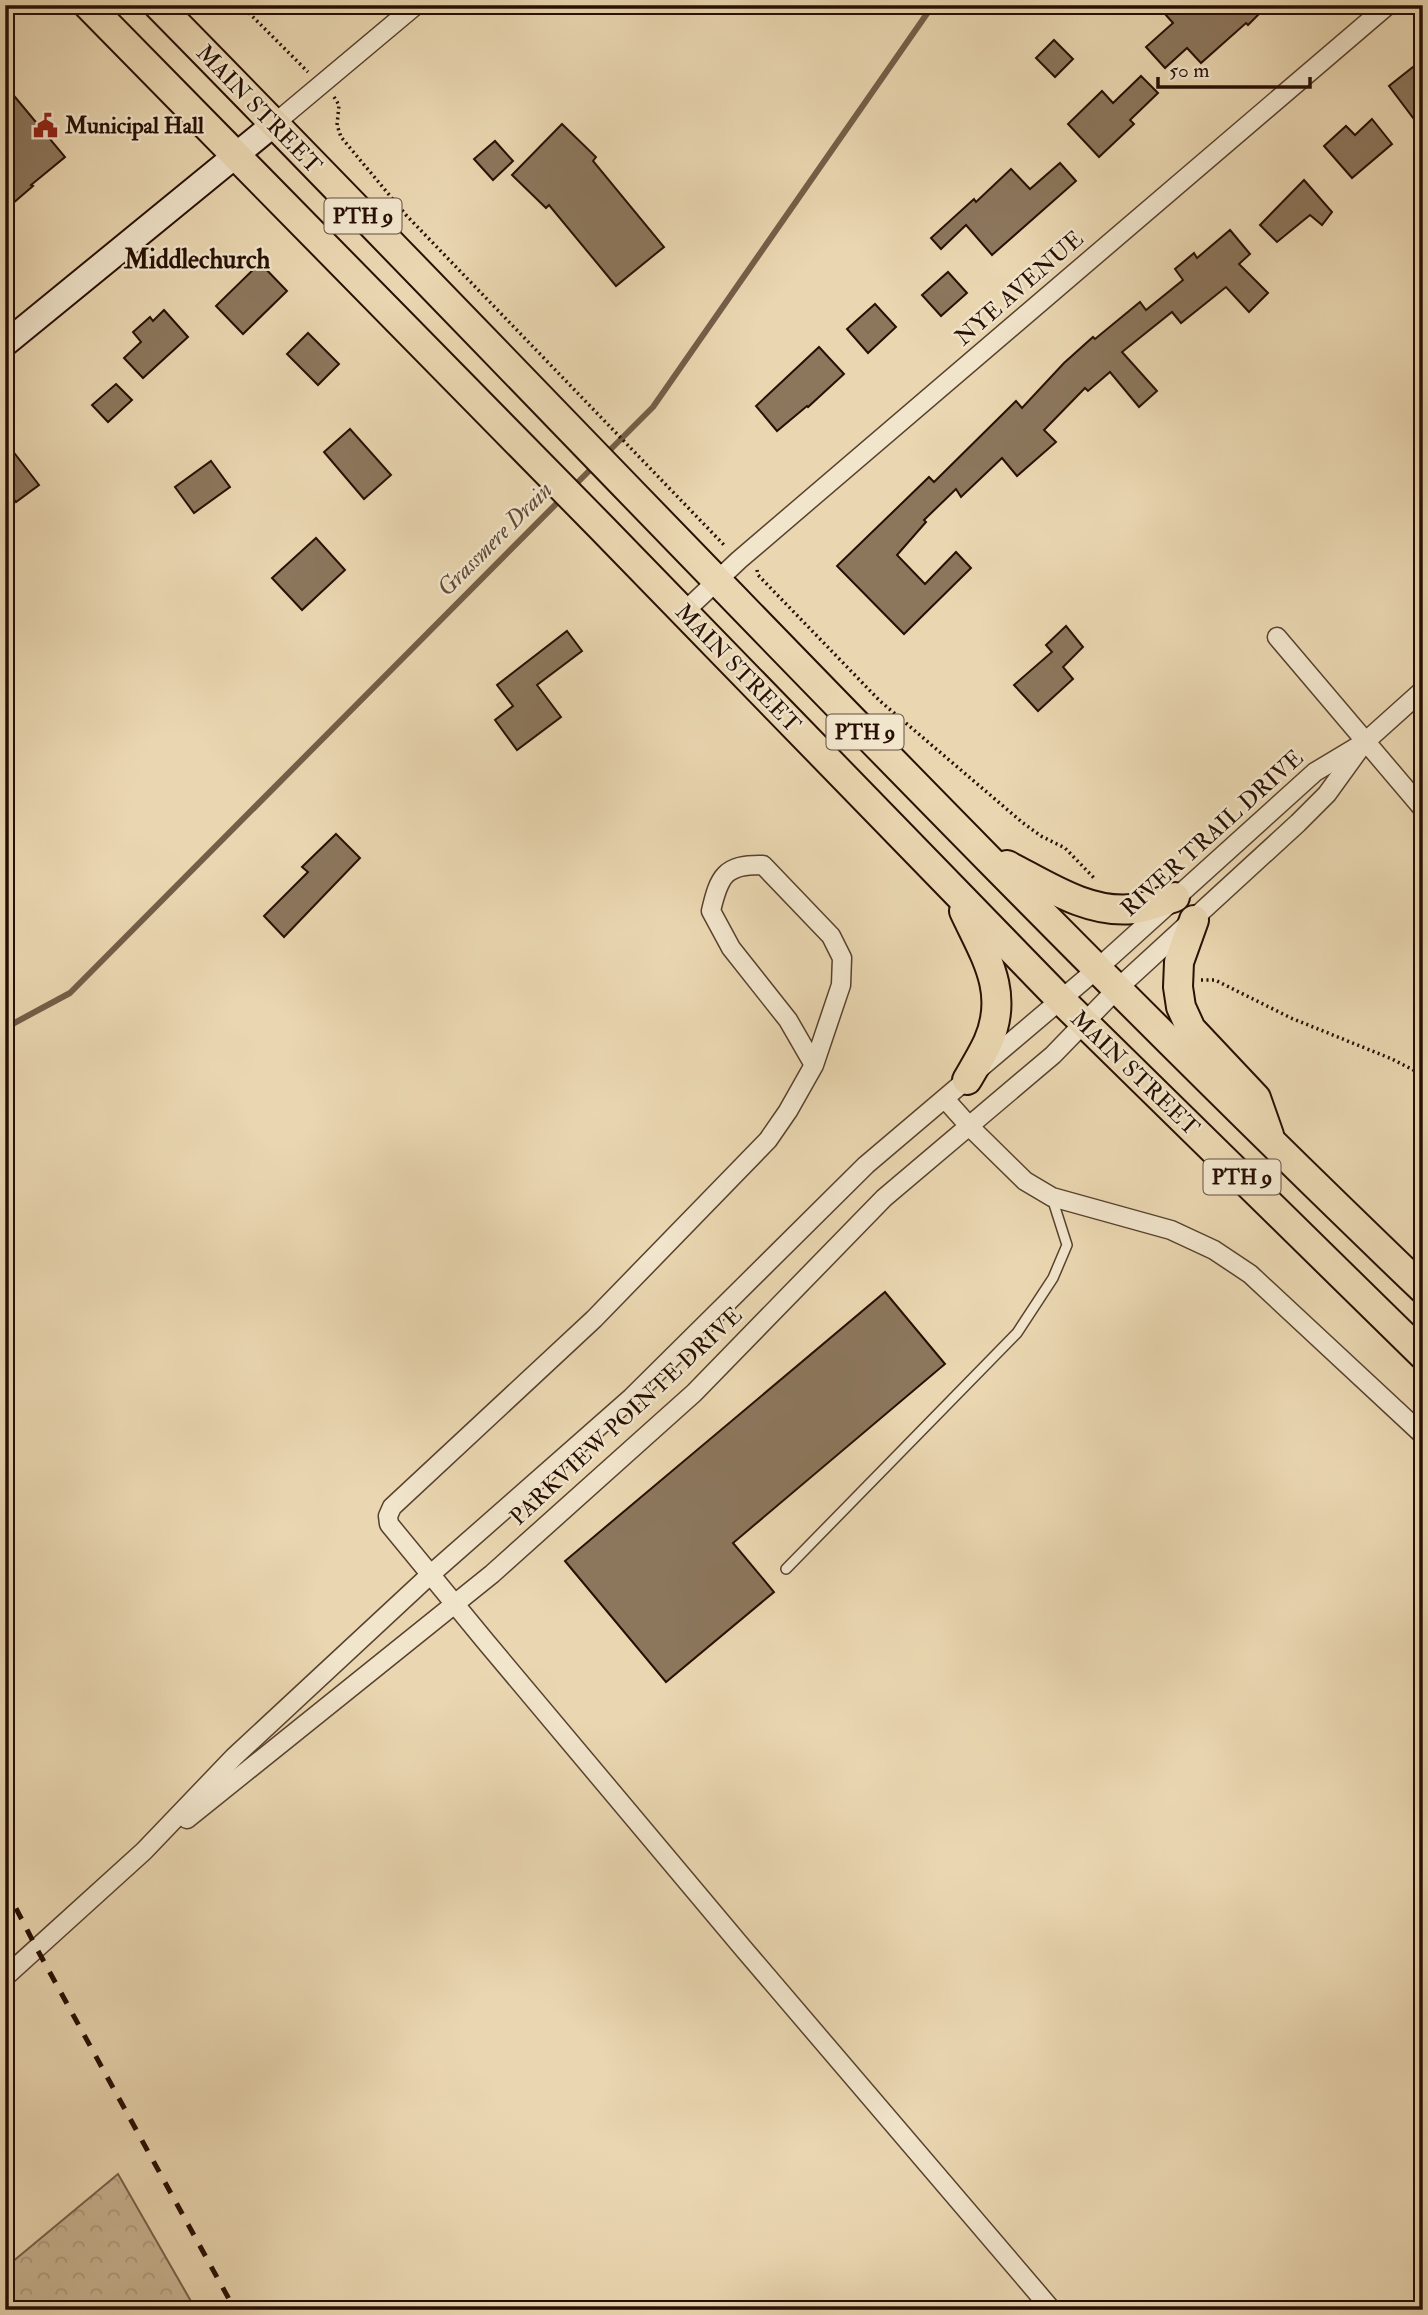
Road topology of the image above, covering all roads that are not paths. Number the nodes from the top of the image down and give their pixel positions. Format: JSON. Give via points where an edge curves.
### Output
{"nodes":[{"id":1,"x":88,"y":5,"type":"edge"},
{"id":2,"x":158,"y":5,"type":"edge"},
{"id":3,"x":416,"y":5,"type":"edge"},
{"id":4,"x":1388,"y":5,"type":"edge"},
{"id":5,"x":274,"y":124,"type":"junction"},
{"id":6,"x":236,"y":154,"type":"junction"},
{"id":7,"x":5,"y":344,"type":"edge"},
{"id":8,"x":715,"y":580,"type":"junction"},
{"id":9,"x":684,"y":612,"type":"junction"},
{"id":10,"x":1277,"y":637,"type":"dead end"},
{"id":11,"x":1423,"y":690,"type":"edge"},
{"id":12,"x":1365,"y":742,"type":"junction"},
{"id":13,"x":1423,"y":809,"type":"edge"},
{"id":14,"x":982,"y":852,"type":"junction"},
{"id":15,"x":954,"y":890,"type":"junction"},
{"id":16,"x":1175,"y":897,"type":"junction"},
{"id":17,"x":1194,"y":920,"type":"junction"},
{"id":18,"x":1097,"y":969,"type":"junction"},
{"id":19,"x":1117,"y":989,"type":"junction"},
{"id":20,"x":1061,"y":1000,"type":"junction"},
{"id":21,"x":1084,"y":1023,"type":"junction"},
{"id":22,"x":814,"y":1065,"type":"junction"},
{"id":23,"x":967,"y":1080,"type":"junction"},
{"id":24,"x":944,"y":1099,"type":"junction"},
{"id":25,"x":970,"y":1127,"type":"junction"},
{"id":26,"x":1272,"y":1144,"type":"junction"},
{"id":27,"x":1052,"y":1197,"type":"junction"},
{"id":28,"x":1423,"y":1289,"type":"edge"},
{"id":29,"x":1423,"y":1355,"type":"edge"},
{"id":30,"x":1423,"y":1436,"type":"edge"},
{"id":31,"x":786,"y":1569,"type":"dead end"},
{"id":32,"x":431,"y":1574,"type":"junction"},
{"id":33,"x":456,"y":1604,"type":"junction"},
{"id":34,"x":144,"y":1851,"type":"junction"},
{"id":35,"x":5,"y":1977,"type":"edge"},
{"id":36,"x":1052,"y":2310,"type":"edge"}],
"edges":[{"from":1,"to":6,"type":"main road","name":"MAIN STREET","number":"PTH 9"},
{"from":2,"to":5,"type":"main road","name":"MAIN STREET","number":"PTH 9"},
{"from":3,"to":5,"type":"street"},
{"from":4,"to":8,"type":"street","name":"NYE AVENUE"},
{"from":5,"to":6,"type":"street"},
{"from":5,"to":8,"type":"main road","name":"MAIN STREET","number":"PTH 9"},
{"from":6,"to":7,"type":"street"},
{"from":6,"to":9,"type":"main road","name":"MAIN STREET","number":"PTH 9"},
{"from":8,"to":9,"type":"street","name":"NYE AVENUE"},
{"from":8,"to":14,"type":"main road","name":"MAIN STREET","number":"PTH 9"},
{"from":9,"to":15,"type":"main road","name":"MAIN STREET","number":"PTH 9"},
{"from":10,"to":12,"type":"street"},
{"from":11,"to":12,"type":"street","name":"RIVER TRAIL DRIVE"},
{"from":12,"to":13,"type":"street"},
{"from":12,"to":16,"type":"street","name":"RIVER TRAIL DRIVE","via":[[1315,772]]},
{"from":12,"to":17,"type":"street","name":"RIVER TRAIL DRIVE","via":[[1327,794]]},
{"from":14,"to":16,"type":"main road","via":[[1068,897],[1098,907],[1134,909]]},
{"from":14,"to":18,"type":"main road","name":"MAIN STREET","number":"PTH 9"},
{"from":15,"to":20,"type":"main road","name":"MAIN STREET","number":"PTH 9"},
{"from":15,"to":23,"type":"main road","via":[[998,990],[993,1028]]},
{"from":16,"to":18,"type":"street","name":"RIVER TRAIL DRIVE"},
{"from":17,"to":19,"type":"street","name":"RIVER TRAIL DRIVE"},
{"from":17,"to":26,"type":"main road","via":[[1179,961],[1181,1007],[1191,1029],[1256,1098]]},
{"from":18,"to":19,"type":"main road","name":"MAIN STREET","number":"PTH 9"},
{"from":18,"to":20,"type":"street","name":"PARKVIEW POINTE DRIVE"},
{"from":19,"to":21,"type":"street","name":"PARKVIEW POINTE DRIVE"},
{"from":19,"to":26,"type":"main road","name":"MAIN STREET","number":"PTH 9"},
{"from":20,"to":21,"type":"main road","name":"MAIN STREET","number":"PTH 9"},
{"from":20,"to":23,"type":"street","name":"PARKVIEW POINTE DRIVE"},
{"from":21,"to":25,"type":"street","name":"PARKVIEW POINTE DRIVE"},
{"from":21,"to":29,"type":"main road","name":"MAIN STREET","number":"PTH 9"},
{"from":22,"to":22,"type":"street","via":[[841,985],[842,958],[831,936],[763,864],[742,864],[727,872],[711,911]]},
{"from":22,"to":32,"type":"street","via":[[768,1140],[594,1319],[392,1507],[389,1524]]},
{"from":23,"to":24,"type":"street","name":"PARKVIEW POINTE DRIVE"},
{"from":24,"to":25,"type":"street"},
{"from":24,"to":32,"type":"street","name":"PARKVIEW POINTE DRIVE","via":[[866,1165],[631,1398]]},
{"from":25,"to":27,"type":"street","via":[[1025,1181]]},
{"from":25,"to":33,"type":"street","name":"PARKVIEW POINTE DRIVE","via":[[884,1198],[694,1393]]},
{"from":26,"to":28,"type":"main road","name":"MAIN STREET","number":"PTH 9"},
{"from":27,"to":30,"type":"street","via":[[1171,1230],[1214,1250],[1250,1274]]},
{"from":27,"to":31,"type":"lane","via":[[1067,1245],[1054,1278],[1017,1333]]},
{"from":32,"to":33,"type":"street"},
{"from":32,"to":34,"type":"street","name":"PARKVIEW POINTE DRIVE","via":[[234,1757]]},
{"from":33,"to":34,"type":"street","name":"PARKVIEW POINTE DRIVE"},
{"from":33,"to":36,"type":"street"},
{"from":34,"to":35,"type":"street","name":"PARKVIEW POINTE DRIVE"}]}
